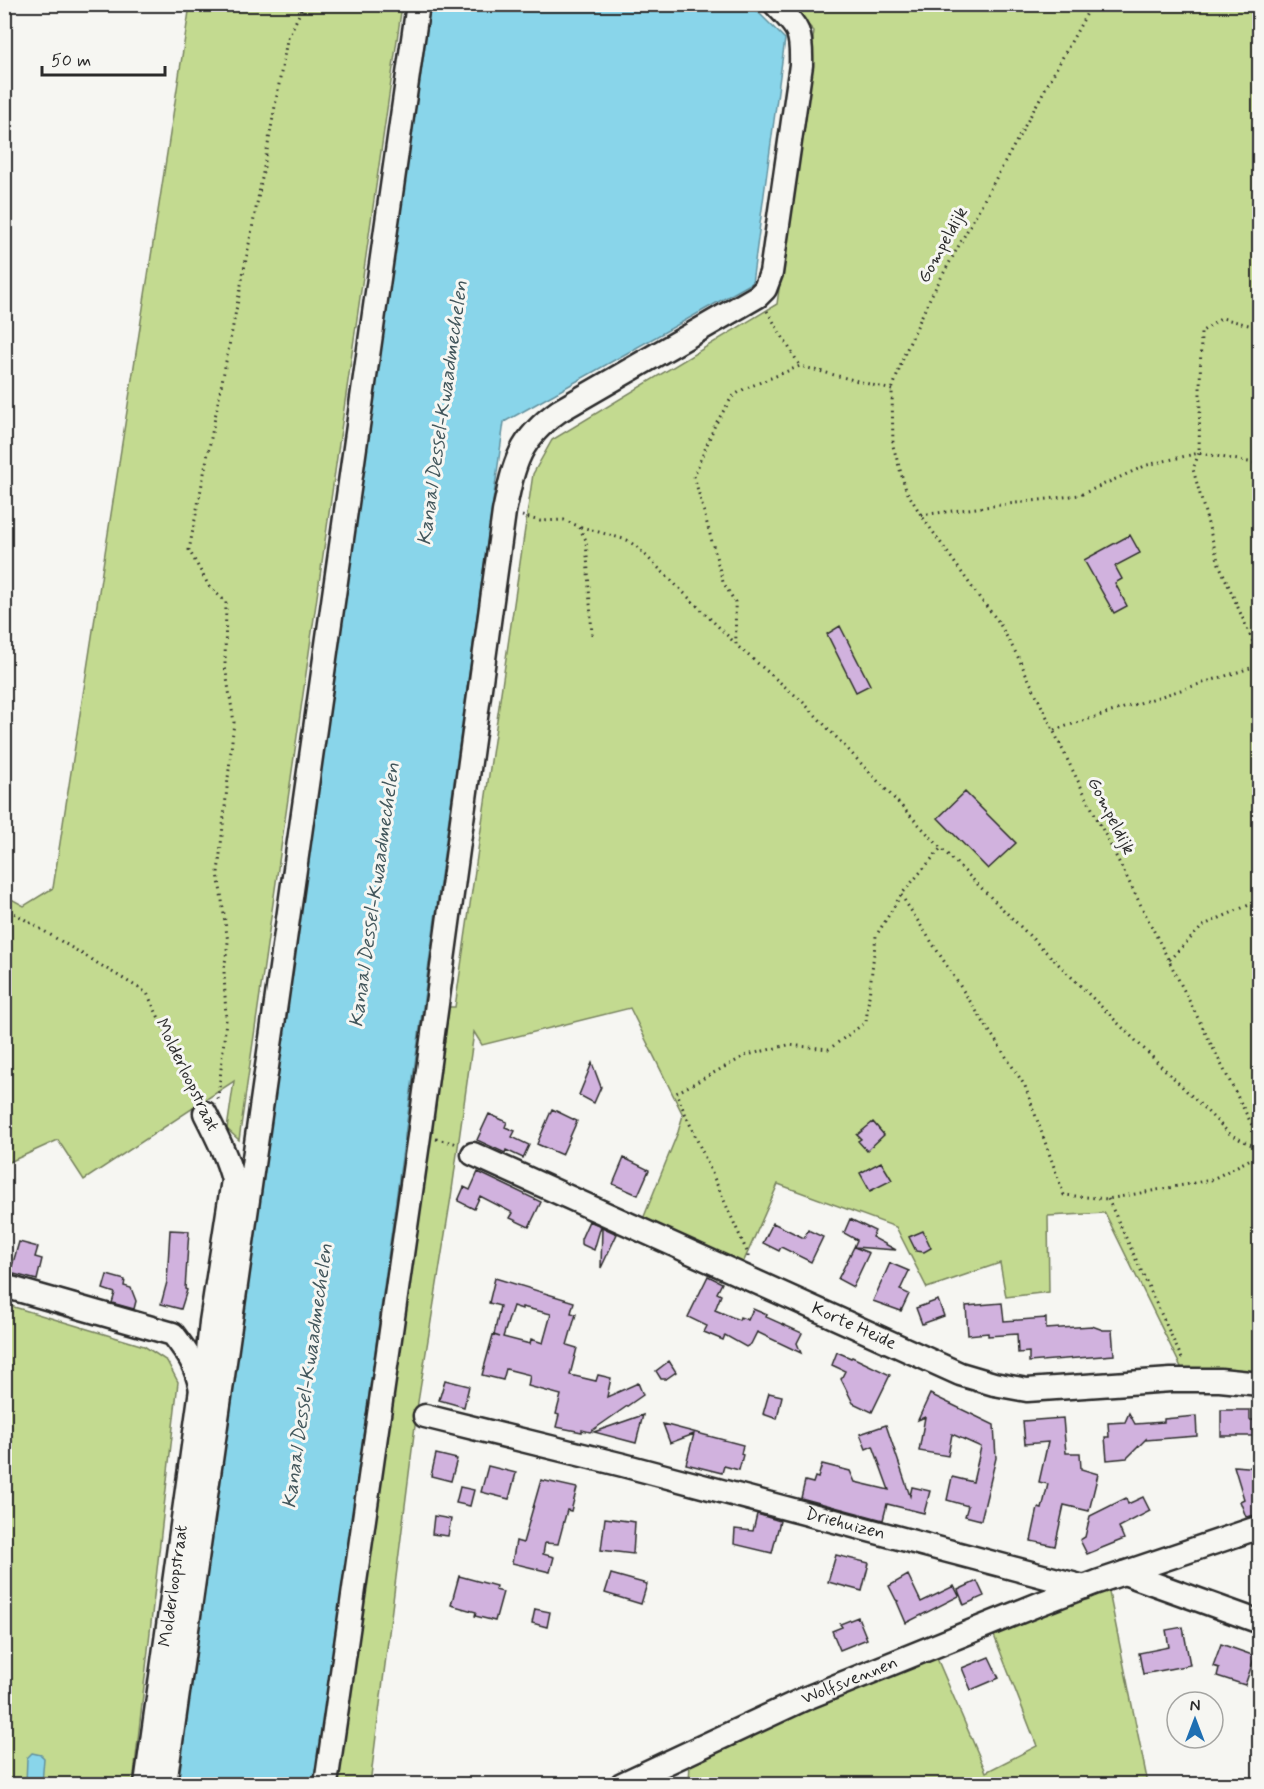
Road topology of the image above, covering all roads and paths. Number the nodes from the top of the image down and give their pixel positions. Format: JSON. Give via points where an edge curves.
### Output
{"nodes":[{"id":1,"x":304,"y":4,"type":"edge"},
{"id":2,"x":418,"y":4,"type":"edge"},
{"id":3,"x":775,"y":4,"type":"edge"},
{"id":4,"x":1092,"y":4,"type":"edge"},
{"id":5,"x":758,"y":296,"type":"junction"},
{"id":6,"x":1260,"y":328,"type":"edge"},
{"id":7,"x":800,"y":366,"type":"junction"},
{"id":8,"x":892,"y":390,"type":"junction"},
{"id":9,"x":1199,"y":453,"type":"junction"},
{"id":10,"x":1260,"y":464,"type":"edge"},
{"id":11,"x":504,"y":512,"type":"junction"},
{"id":12,"x":921,"y":515,"type":"junction"},
{"id":13,"x":578,"y":526,"type":"junction"},
{"id":14,"x":592,"y":635,"type":"dead end"},
{"id":15,"x":736,"y":645,"type":"junction"},
{"id":16,"x":1260,"y":658,"type":"edge"},
{"id":17,"x":1260,"y":665,"type":"edge"},
{"id":18,"x":1053,"y":730,"type":"junction"},
{"id":19,"x":941,"y":848,"type":"junction"},
{"id":20,"x":901,"y":895,"type":"junction"},
{"id":21,"x":1260,"y":900,"type":"edge"},
{"id":22,"x":4,"y":907,"type":"edge"},
{"id":23,"x":1169,"y":960,"type":"junction"},
{"id":24,"x":210,"y":1122,"type":"junction"},
{"id":25,"x":419,"y":1136,"type":"junction"},
{"id":26,"x":1260,"y":1141,"type":"edge"},
{"id":27,"x":1260,"y":1149,"type":"edge"},
{"id":28,"x":473,"y":1154,"type":"joint"},
{"id":29,"x":1260,"y":1154,"type":"edge"},
{"id":30,"x":1108,"y":1199,"type":"junction"},
{"id":31,"x":747,"y":1277,"type":"junction"},
{"id":32,"x":4,"y":1286,"type":"edge"},
{"id":33,"x":211,"y":1322,"type":"junction"},
{"id":34,"x":173,"y":1334,"type":"junction"},
{"id":35,"x":1192,"y":1380,"type":"junction"},
{"id":36,"x":1260,"y":1384,"type":"edge"},
{"id":37,"x":201,"y":1389,"type":"junction"},
{"id":38,"x":425,"y":1416,"type":"dead end"},
{"id":39,"x":1260,"y":1527,"type":"edge"},
{"id":40,"x":1125,"y":1573,"type":"junction"},
{"id":41,"x":1084,"y":1587,"type":"junction"},
{"id":42,"x":1260,"y":1622,"type":"edge"},
{"id":43,"x":146,"y":1785,"type":"edge"},
{"id":44,"x":165,"y":1785,"type":"edge"},
{"id":45,"x":326,"y":1785,"type":"edge"},
{"id":46,"x":622,"y":1785,"type":"edge"}],
"edges":[{"from":1,"to":24,"type":"path","via":[[287,40],[189,550],[209,586],[226,602],[225,666],[234,722],[218,873],[228,942],[224,971],[226,1020]]},
{"from":2,"to":44,"type":"street"},
{"from":3,"to":5,"type":"street","via":[[798,28],[801,65],[771,273]]},
{"from":4,"to":8,"type":"path","name":"Gompeldijk","via":[[930,298]]},
{"from":5,"to":7,"type":"path"},
{"from":5,"to":11,"type":"street","via":[[542,423],[517,458]]},
{"from":6,"to":9,"type":"path","via":[[1222,318],[1201,332]]},
{"from":7,"to":8,"type":"path"},
{"from":7,"to":15,"type":"path","via":[[732,397],[715,424],[694,476],[723,582],[735,602]]},
{"from":8,"to":12,"type":"path","name":"Gompeldijk","via":[[893,446],[906,490]]},
{"from":9,"to":10,"type":"path"},
{"from":9,"to":12,"type":"path","via":[[1147,465],[1080,495]]},
{"from":9,"to":16,"type":"path","via":[[1193,469],[1219,564]]},
{"from":11,"to":13,"type":"path","via":[[540,520],[564,520]]},
{"from":11,"to":25,"type":"street"},
{"from":12,"to":18,"type":"path","name":"Gompeldijk","via":[[998,621]]},
{"from":13,"to":14,"type":"path","via":[[586,540]]},
{"from":13,"to":15,"type":"path","via":[[627,540]]},
{"from":15,"to":19,"type":"path","via":[[802,701]]},
{"from":17,"to":18,"type":"path"},
{"from":18,"to":23,"type":"path","name":"Gompeldijk"},
{"from":19,"to":20,"type":"path"},
{"from":19,"to":27,"type":"path","via":[[1231,1135]]},
{"from":20,"to":30,"type":"path","via":[[1025,1086],[1065,1195]]},
{"from":20,"to":31,"type":"path","via":[[876,936],[866,1022],[829,1049],[788,1045],[747,1055],[676,1093],[748,1254]]},
{"from":21,"to":23,"type":"path","via":[[1204,925]]},
{"from":22,"to":24,"type":"path","name":"Molderloopstraat","via":[[147,993]]},
{"from":23,"to":26,"type":"path","name":"Gompeldijk"},
{"from":24,"to":33,"type":"street","name":"Molderloopstraat","via":[[233,1180]]},
{"from":25,"to":28,"type":"path","via":[[454,1143]]},
{"from":25,"to":45,"type":"street"},
{"from":28,"to":31,"type":"street","name":"Korte Heide"},
{"from":29,"to":30,"type":"path","via":[[1211,1180]]},
{"from":30,"to":35,"type":"path"},
{"from":31,"to":35,"type":"street","name":"Korte Heide","via":[[960,1374],[994,1384],[1027,1390]]},
{"from":32,"to":34,"type":"street"},
{"from":33,"to":34,"type":"street","via":[[199,1332]]},
{"from":33,"to":37,"type":"street","name":"Molderloopstraat"},
{"from":34,"to":37,"type":"street","name":"Molderloopstraat","via":[[196,1368]]},
{"from":35,"to":36,"type":"street","name":"Korte Heide"},
{"from":37,"to":43,"type":"street","name":"Molderloopstraat"},
{"from":38,"to":41,"type":"street","name":"Driehuizen"},
{"from":39,"to":40,"type":"street"},
{"from":40,"to":41,"type":"street"},
{"from":40,"to":42,"type":"street"},
{"from":41,"to":46,"type":"street","name":"Wolfsvennen","via":[[804,1699]]}]}
